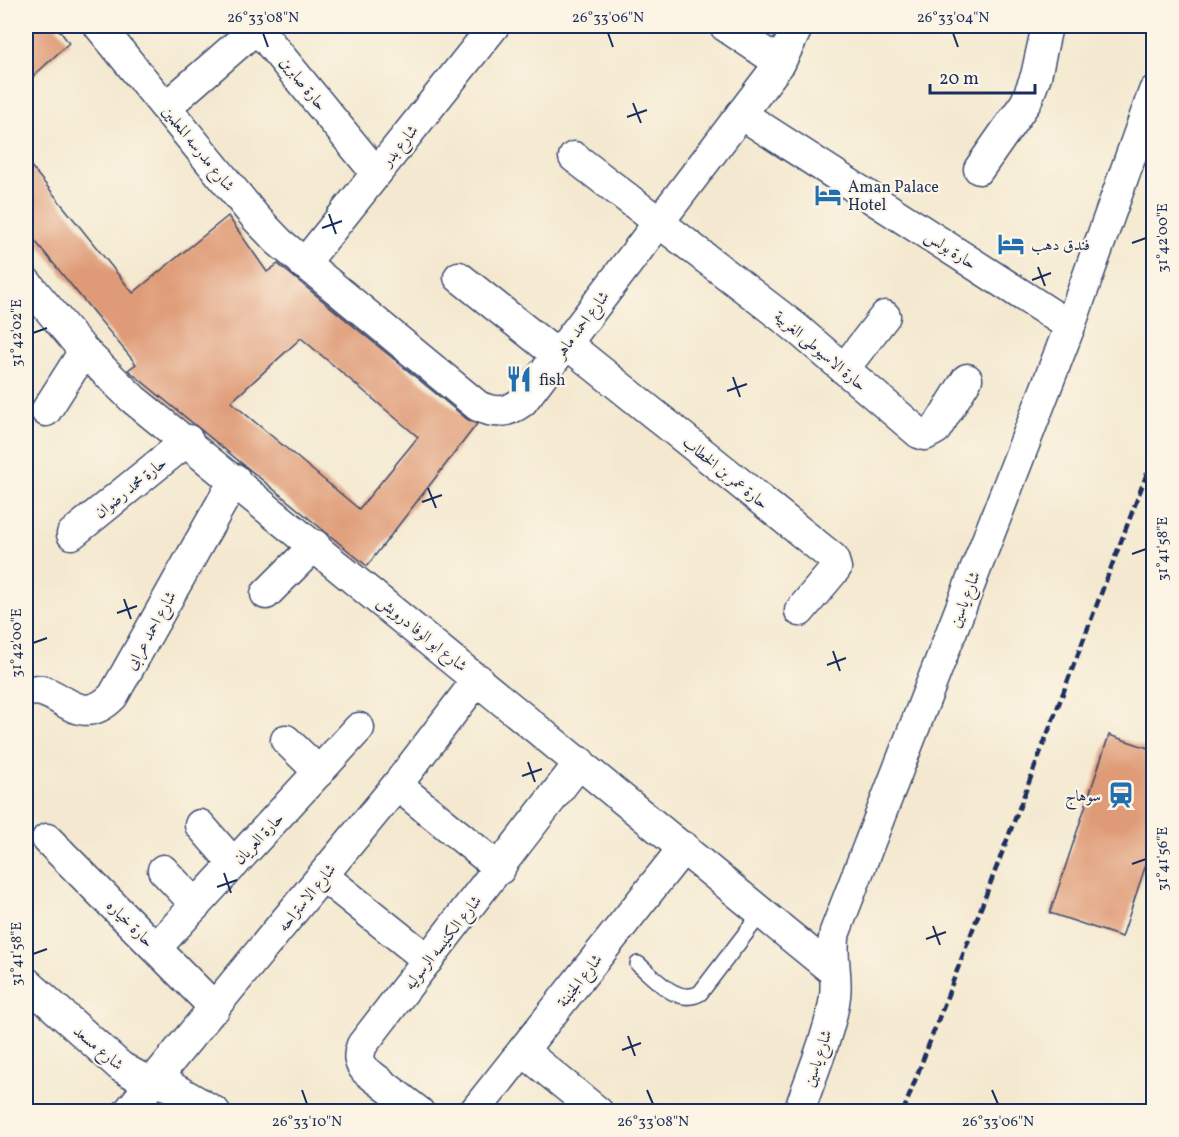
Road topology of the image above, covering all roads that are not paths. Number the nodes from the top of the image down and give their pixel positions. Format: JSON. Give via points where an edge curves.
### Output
{"nodes":[{"id":1,"x":99,"y":26,"type":"edge"},
{"id":2,"x":494,"y":26,"type":"edge"},
{"id":3,"x":725,"y":26,"type":"edge"},
{"id":4,"x":798,"y":26,"type":"edge"},
{"id":5,"x":1047,"y":26,"type":"edge"},
{"id":6,"x":259,"y":29,"type":"edge"},
{"id":7,"x":780,"y":63,"type":"junction"},
{"id":8,"x":1154,"y":91,"type":"edge"},
{"id":9,"x":166,"y":107,"type":"junction"},
{"id":10,"x":741,"y":114,"type":"junction"},
{"id":11,"x":574,"y":157,"type":"dead end"},
{"id":12,"x":979,"y":169,"type":"dead end"},
{"id":13,"x":376,"y":173,"type":"junction"},
{"id":14,"x":660,"y":221,"type":"junction"},
{"id":15,"x":304,"y":264,"type":"junction"},
{"id":16,"x":459,"y":277,"type":"dead end"},
{"id":17,"x":26,"y":282,"type":"edge"},
{"id":18,"x":885,"y":316,"type":"dead end"},
{"id":19,"x":1070,"y":326,"type":"junction"},
{"id":20,"x":562,"y":350,"type":"junction"},
{"id":21,"x":84,"y":351,"type":"junction"},
{"id":22,"x":844,"y":369,"type":"junction"},
{"id":23,"x":967,"y":379,"type":"dead end"},
{"id":24,"x":46,"y":411,"type":"dead end"},
{"id":25,"x":188,"y":440,"type":"junction"},
{"id":26,"x":235,"y":479,"type":"junction"},
{"id":27,"x":72,"y":534,"type":"dead end"},
{"id":28,"x":315,"y":545,"type":"junction"},
{"id":29,"x":266,"y":594,"type":"dead end"},
{"id":30,"x":800,"y":611,"type":"dead end"},
{"id":31,"x":478,"y":679,"type":"junction"},
{"id":32,"x":26,"y":692,"type":"edge"},
{"id":33,"x":359,"y":728,"type":"dead end"},
{"id":34,"x":286,"y":740,"type":"dead end"},
{"id":35,"x":580,"y":762,"type":"junction"},
{"id":36,"x":320,"y":772,"type":"junction"},
{"id":37,"x":398,"y":785,"type":"junction"},
{"id":38,"x":200,"y":825,"type":"dead end"},
{"id":39,"x":47,"y":839,"type":"dead end"},
{"id":40,"x":684,"y":848,"type":"junction"},
{"id":41,"x":234,"y":864,"type":"junction"},
{"id":42,"x":500,"y":869,"type":"junction"},
{"id":43,"x":163,"y":870,"type":"dead end"},
{"id":44,"x":323,"y":876,"type":"junction"},
{"id":45,"x":196,"y":905,"type":"junction"},
{"id":46,"x":762,"y":912,"type":"junction"},
{"id":47,"x":156,"y":948,"type":"junction"},
{"id":48,"x":428,"y":960,"type":"junction"},
{"id":49,"x":638,"y":964,"type":"dead end"},
{"id":50,"x":834,"y":971,"type":"junction"},
{"id":51,"x":26,"y":982,"type":"edge"},
{"id":52,"x":215,"y":1008,"type":"junction"},
{"id":53,"x":523,"y":1051,"type":"junction"},
{"id":54,"x":154,"y":1081,"type":"junction"},
{"id":55,"x":128,"y":1112,"type":"edge"},
{"id":56,"x":215,"y":1112,"type":"edge"},
{"id":57,"x":419,"y":1112,"type":"edge"},
{"id":58,"x":474,"y":1112,"type":"edge"},
{"id":59,"x":598,"y":1112,"type":"edge"},
{"id":60,"x":799,"y":1112,"type":"edge"}],
"edges":[{"from":1,"to":9,"type":"street","name":"شارع مدرسه المعلمين"},
{"from":2,"to":13,"type":"street","name":"شارع بدر"},
{"from":3,"to":7,"type":"street"},
{"from":4,"to":7,"type":"street","name":"شارع احمد ماهر"},
{"from":5,"to":12,"type":"street","via":[[1026,102]]},
{"from":6,"to":9,"type":"street","name":"حارة صابرين"},
{"from":6,"to":13,"type":"street","name":"حارة صابرين"},
{"from":7,"to":10,"type":"street","name":"شارع احمد ماهر"},
{"from":8,"to":19,"type":"street","name":"شارع ياسين"},
{"from":9,"to":15,"type":"street","name":"شارع مدرسه المعلمين","via":[[256,218]]},
{"from":10,"to":14,"type":"street","name":"شارع احمد ماهر"},
{"from":10,"to":19,"type":"street","name":"حارة بولس"},
{"from":11,"to":14,"type":"street","name":"حارة الاسيوطى الغربية"},
{"from":13,"to":15,"type":"street","name":"شارع بدر"},
{"from":14,"to":20,"type":"street","name":"شارع احمد ماهر"},
{"from":14,"to":22,"type":"street","name":"حارة الاسيوطى الغربية"},
{"from":15,"to":20,"type":"street","name":"شارع احمد ماهر","via":[[489,411],[512,409],[522,402]]},
{"from":16,"to":20,"type":"street","name":"حارة عمر بن الخطاب"},
{"from":17,"to":21,"type":"street","name":"شارع ابو الوفا درويش"},
{"from":18,"to":22,"type":"street"},
{"from":19,"to":50,"type":"street","name":"شارع ياسين","via":[[835,932]]},
{"from":20,"to":30,"type":"street","name":"حارة عمر بن الخطاب","via":[[833,558],[834,572]]},
{"from":21,"to":24,"type":"street"},
{"from":21,"to":25,"type":"street","name":"شارع ابو الوفا درويش","via":[[133,399]]},
{"from":22,"to":23,"type":"street","name":"حارة الاسيوطى الغربية","via":[[926,435],[936,429]]},
{"from":25,"to":26,"type":"street","name":"شارع ابو الوفا درويش"},
{"from":25,"to":27,"type":"street","name":"حارة محمد رضوان"},
{"from":26,"to":28,"type":"street","name":"شارع ابو الوفا درويش"},
{"from":26,"to":32,"type":"street","name":"شارع احمد عرابى","via":[[104,706],[91,711],[77,709],[37,690]]},
{"from":28,"to":29,"type":"street"},
{"from":28,"to":31,"type":"street","name":"شارع ابو الوفا درويش"},
{"from":31,"to":35,"type":"street","name":"شارع ابو الوفا درويش"},
{"from":31,"to":37,"type":"street","name":"شارع الاستراحه"},
{"from":33,"to":36,"type":"street","name":"حارة العريان"},
{"from":34,"to":36,"type":"street"},
{"from":35,"to":40,"type":"street","name":"شارع ابو الوفا درويش"},
{"from":35,"to":42,"type":"street","name":"شارع الكنيسه الرسوليه"},
{"from":36,"to":41,"type":"street","name":"حارة العريان"},
{"from":37,"to":42,"type":"street"},
{"from":37,"to":44,"type":"street","name":"شارع الاستراحه"},
{"from":38,"to":41,"type":"street"},
{"from":39,"to":47,"type":"street","name":"حارة خياره"},
{"from":40,"to":46,"type":"street","name":"شارع ابو الوفا درويش"},
{"from":40,"to":53,"type":"street","name":"شارع الجنينة"},
{"from":41,"to":45,"type":"street","name":"حارة العريان"},
{"from":42,"to":48,"type":"street","name":"شارع الكنيسه الرسوليه"},
{"from":43,"to":45,"type":"street"},
{"from":44,"to":48,"type":"street"},
{"from":44,"to":52,"type":"street","name":"شارع الاستراحه"},
{"from":45,"to":47,"type":"street","name":"حارة العريان"},
{"from":46,"to":49,"type":"lane","via":[[700,993],[692,998],[675,994]]},
{"from":46,"to":50,"type":"street","name":"شارع ابو الوفا درويش"},
{"from":47,"to":52,"type":"street","name":"حارة خياره"},
{"from":48,"to":57,"type":"street","name":"شارع الكنيسه الرسوليه","via":[[358,1053],[366,1071]]},
{"from":50,"to":60,"type":"street","name":"شارع ياسين","via":[[833,1009]]},
{"from":51,"to":54,"type":"street","name":"شارع مسعد","via":[[121,1067]]},
{"from":52,"to":54,"type":"street","name":"شارع الاستراحه"},
{"from":53,"to":58,"type":"street","name":"شارع الجنينة"},
{"from":53,"to":59,"type":"street"},
{"from":54,"to":55,"type":"street","name":"شارع الاستراحه"},
{"from":54,"to":56,"type":"street","name":"شارع مسعد"}]}
